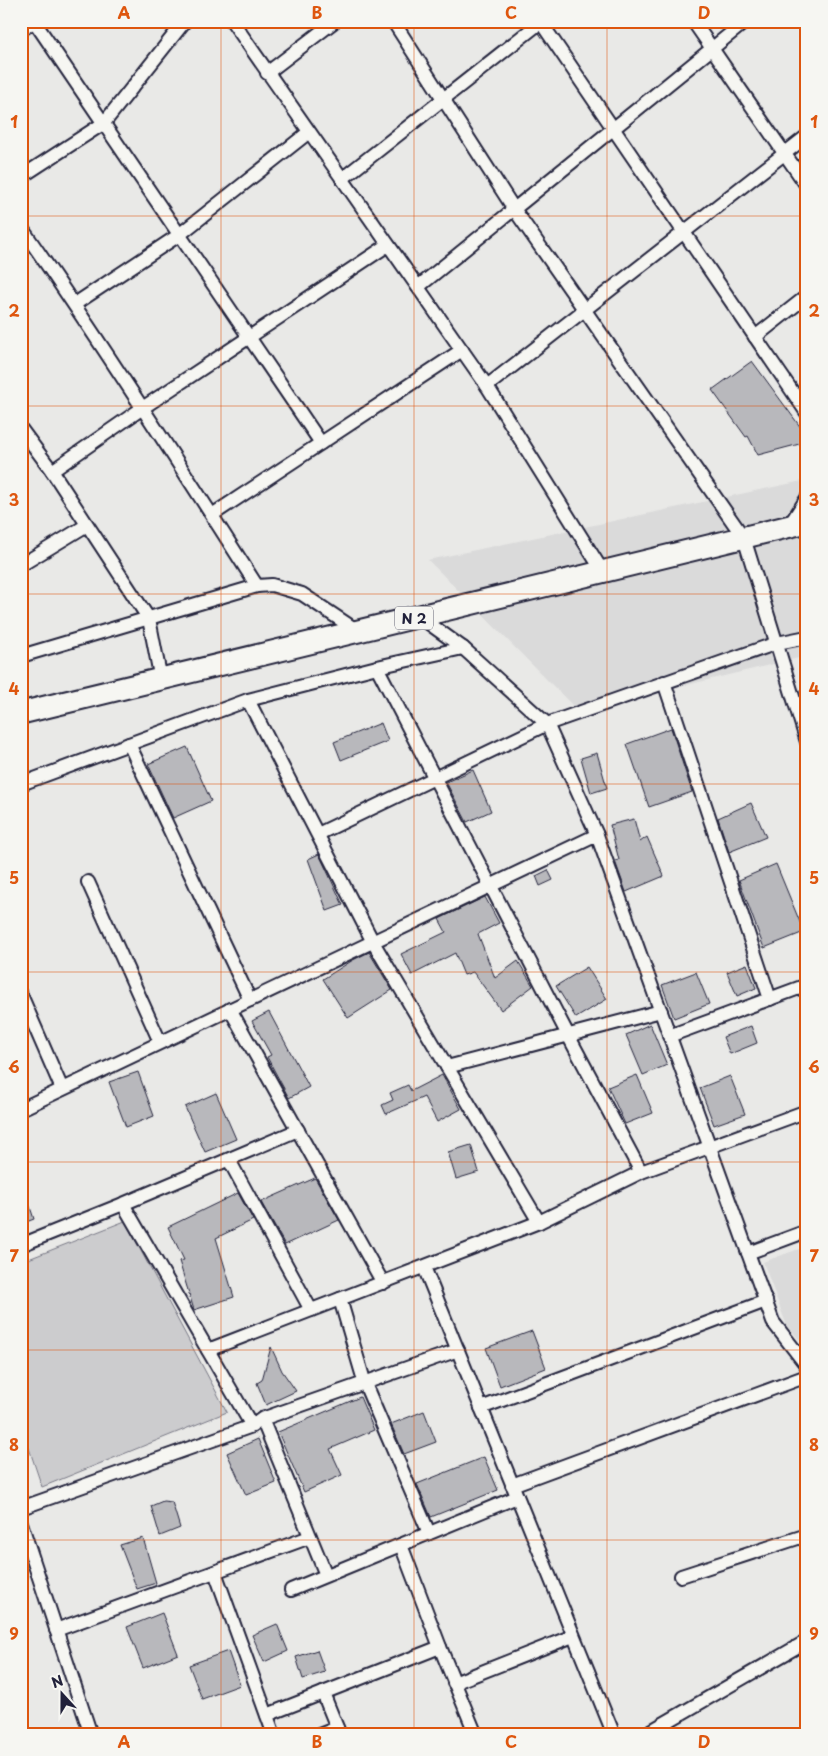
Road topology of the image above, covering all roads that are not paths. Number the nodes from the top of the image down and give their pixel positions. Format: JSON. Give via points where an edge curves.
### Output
{"nodes":[{"id":1,"x":34,"y":21,"type":"edge"},
{"id":2,"x":185,"y":21,"type":"edge"},
{"id":3,"x":232,"y":21,"type":"edge"},
{"id":4,"x":335,"y":21,"type":"edge"},
{"id":5,"x":393,"y":21,"type":"edge"},
{"id":6,"x":693,"y":21,"type":"edge"},
{"id":7,"x":746,"y":21,"type":"edge"},
{"id":8,"x":541,"y":22,"type":"edge"},
{"id":9,"x":21,"y":30,"type":"edge"},
{"id":10,"x":711,"y":50,"type":"junction"},
{"id":11,"x":267,"y":73,"type":"junction"},
{"id":12,"x":442,"y":100,"type":"junction"},
{"id":13,"x":104,"y":123,"type":"junction"},
{"id":14,"x":614,"y":128,"type":"junction"},
{"id":15,"x":309,"y":132,"type":"junction"},
{"id":16,"x":807,"y":136,"type":"edge"},
{"id":17,"x":784,"y":154,"type":"junction"},
{"id":18,"x":21,"y":177,"type":"edge"},
{"id":19,"x":342,"y":179,"type":"junction"},
{"id":20,"x":807,"y":186,"type":"edge"},
{"id":21,"x":514,"y":209,"type":"junction"},
{"id":22,"x":21,"y":227,"type":"edge"},
{"id":23,"x":684,"y":232,"type":"junction"},
{"id":24,"x":180,"y":235,"type":"junction"},
{"id":25,"x":388,"y":245,"type":"junction"},
{"id":26,"x":418,"y":287,"type":"junction"},
{"id":27,"x":807,"y":296,"type":"edge"},
{"id":28,"x":75,"y":304,"type":"junction"},
{"id":29,"x":584,"y":310,"type":"junction"},
{"id":30,"x":249,"y":337,"type":"junction"},
{"id":31,"x":755,"y":337,"type":"junction"},
{"id":32,"x":462,"y":350,"type":"junction"},
{"id":33,"x":487,"y":386,"type":"junction"},
{"id":34,"x":144,"y":408,"type":"junction"},
{"id":35,"x":807,"y":413,"type":"edge"},
{"id":36,"x":21,"y":429,"type":"edge"},
{"id":37,"x":321,"y":443,"type":"junction"},
{"id":38,"x":52,"y":471,"type":"junction"},
{"id":39,"x":807,"y":498,"type":"edge"},
{"id":40,"x":212,"y":515,"type":"junction"},
{"id":41,"x":87,"y":524,"type":"junction"},
{"id":42,"x":798,"y":524,"type":"edge"},
{"id":43,"x":744,"y":538,"type":"junction"},
{"id":44,"x":21,"y":565,"type":"edge"},
{"id":45,"x":603,"y":572,"type":"junction"},
{"id":46,"x":257,"y":586,"type":"junction"},
{"id":47,"x":420,"y":617,"type":"junction"},
{"id":48,"x":149,"y":619,"type":"junction"},
{"id":49,"x":359,"y":632,"type":"junction"},
{"id":50,"x":807,"y":637,"type":"edge"},
{"id":51,"x":777,"y":643,"type":"junction"},
{"id":52,"x":463,"y":648,"type":"junction"},
{"id":53,"x":21,"y":656,"type":"edge"},
{"id":54,"x":377,"y":667,"type":"junction"},
{"id":55,"x":161,"y":680,"type":"junction"},
{"id":56,"x":664,"y":682,"type":"junction"},
{"id":57,"x":248,"y":700,"type":"junction"},
{"id":58,"x":21,"y":714,"type":"edge"},
{"id":59,"x":547,"y":724,"type":"junction"},
{"id":60,"x":807,"y":742,"type":"edge"},
{"id":61,"x":129,"y":744,"type":"junction"},
{"id":62,"x":434,"y":778,"type":"junction"},
{"id":63,"x":21,"y":784,"type":"edge"},
{"id":64,"x":318,"y":834,"type":"junction"},
{"id":65,"x":596,"y":835,"type":"junction"},
{"id":66,"x":88,"y":882,"type":"dead end"},
{"id":67,"x":490,"y":886,"type":"junction"},
{"id":68,"x":372,"y":942,"type":"junction"},
{"id":69,"x":807,"y":985,"type":"edge"},
{"id":70,"x":21,"y":995,"type":"edge"},
{"id":71,"x":770,"y":998,"type":"junction"},
{"id":72,"x":250,"y":1000,"type":"junction"},
{"id":73,"x":230,"y":1009,"type":"junction"},
{"id":74,"x":660,"y":1011,"type":"junction"},
{"id":75,"x":568,"y":1035,"type":"junction"},
{"id":76,"x":670,"y":1036,"type":"junction"},
{"id":77,"x":160,"y":1042,"type":"junction"},
{"id":78,"x":447,"y":1067,"type":"junction"},
{"id":79,"x":62,"y":1089,"type":"junction"},
{"id":80,"x":21,"y":1109,"type":"edge"},
{"id":81,"x":807,"y":1111,"type":"edge"},
{"id":82,"x":298,"y":1130,"type":"junction"},
{"id":83,"x":710,"y":1146,"type":"junction"},
{"id":84,"x":229,"y":1160,"type":"junction"},
{"id":85,"x":641,"y":1172,"type":"junction"},
{"id":86,"x":122,"y":1204,"type":"junction"},
{"id":87,"x":539,"y":1222,"type":"junction"},
{"id":88,"x":807,"y":1231,"type":"edge"},
{"id":89,"x":21,"y":1245,"type":"edge"},
{"id":90,"x":748,"y":1253,"type":"junction"},
{"id":91,"x":424,"y":1267,"type":"junction"},
{"id":92,"x":382,"y":1283,"type":"junction"},
{"id":93,"x":340,"y":1299,"type":"junction"},
{"id":94,"x":766,"y":1301,"type":"junction"},
{"id":95,"x":311,"y":1310,"type":"junction"},
{"id":96,"x":208,"y":1350,"type":"junction"},
{"id":97,"x":458,"y":1350,"type":"junction"},
{"id":98,"x":807,"y":1366,"type":"edge"},
{"id":99,"x":807,"y":1376,"type":"edge"},
{"id":100,"x":365,"y":1384,"type":"junction"},
{"id":101,"x":481,"y":1408,"type":"junction"},
{"id":102,"x":257,"y":1422,"type":"junction"},
{"id":103,"x":515,"y":1491,"type":"junction"},
{"id":104,"x":21,"y":1508,"type":"edge"},
{"id":105,"x":21,"y":1523,"type":"edge"},
{"id":106,"x":429,"y":1533,"type":"junction"},
{"id":107,"x":807,"y":1535,"type":"edge"},
{"id":108,"x":310,"y":1537,"type":"junction"},
{"id":109,"x":401,"y":1545,"type":"junction"},
{"id":110,"x":215,"y":1572,"type":"junction"},
{"id":111,"x":326,"y":1575,"type":"junction"},
{"id":112,"x":682,"y":1576,"type":"dead end"},
{"id":113,"x":291,"y":1590,"type":"dead end"},
{"id":114,"x":56,"y":1630,"type":"junction"},
{"id":115,"x":573,"y":1636,"type":"junction"},
{"id":116,"x":807,"y":1641,"type":"edge"},
{"id":117,"x":440,"y":1647,"type":"junction"},
{"id":118,"x":454,"y":1683,"type":"junction"},
{"id":119,"x":323,"y":1693,"type":"junction"},
{"id":120,"x":267,"y":1715,"type":"junction"},
{"id":121,"x":338,"y":1731,"type":"edge"},
{"id":122,"x":91,"y":1735,"type":"edge"},
{"id":123,"x":274,"y":1735,"type":"edge"},
{"id":124,"x":319,"y":1735,"type":"edge"},
{"id":125,"x":476,"y":1735,"type":"edge"},
{"id":126,"x":614,"y":1735,"type":"edge"},
{"id":127,"x":644,"y":1735,"type":"edge"}],
"edges":[{"from":1,"to":9,"type":"street"},
{"from":1,"to":13,"type":"street"},
{"from":2,"to":13,"type":"street"},
{"from":3,"to":11,"type":"street"},
{"from":4,"to":11,"type":"street"},
{"from":5,"to":12,"type":"street"},
{"from":6,"to":10,"type":"street"},
{"from":7,"to":10,"type":"street"},
{"from":8,"to":12,"type":"street"},
{"from":8,"to":14,"type":"street"},
{"from":10,"to":14,"type":"street"},
{"from":10,"to":17,"type":"street"},
{"from":11,"to":15,"type":"street"},
{"from":12,"to":19,"type":"street"},
{"from":12,"to":21,"type":"street"},
{"from":13,"to":18,"type":"street"},
{"from":13,"to":24,"type":"street"},
{"from":14,"to":21,"type":"street"},
{"from":14,"to":23,"type":"street"},
{"from":15,"to":19,"type":"street"},
{"from":15,"to":24,"type":"street"},
{"from":16,"to":17,"type":"street"},
{"from":17,"to":20,"type":"street"},
{"from":17,"to":23,"type":"street"},
{"from":19,"to":25,"type":"street"},
{"from":21,"to":26,"type":"street"},
{"from":21,"to":29,"type":"street"},
{"from":22,"to":28,"type":"street"},
{"from":23,"to":29,"type":"street"},
{"from":23,"to":31,"type":"street"},
{"from":24,"to":28,"type":"street"},
{"from":24,"to":30,"type":"street"},
{"from":25,"to":26,"type":"street"},
{"from":25,"to":30,"type":"street"},
{"from":26,"to":32,"type":"street"},
{"from":27,"to":31,"type":"street"},
{"from":28,"to":34,"type":"street"},
{"from":29,"to":33,"type":"street"},
{"from":29,"to":43,"type":"street"},
{"from":30,"to":34,"type":"street"},
{"from":30,"to":37,"type":"street"},
{"from":31,"to":35,"type":"street"},
{"from":32,"to":33,"type":"street"},
{"from":32,"to":37,"type":"street"},
{"from":33,"to":45,"type":"street"},
{"from":34,"to":38,"type":"street"},
{"from":34,"to":40,"type":"street"},
{"from":36,"to":38,"type":"street"},
{"from":37,"to":40,"type":"street"},
{"from":38,"to":41,"type":"street"},
{"from":39,"to":42,"type":"street"},
{"from":40,"to":46,"type":"street"},
{"from":41,"to":44,"type":"street"},
{"from":41,"to":48,"type":"street"},
{"from":42,"to":43,"type":"highway","number":"N 2"},
{"from":43,"to":45,"type":"highway","number":"N 2"},
{"from":43,"to":51,"type":"street"},
{"from":45,"to":47,"type":"highway","number":"N 2"},
{"from":46,"to":48,"type":"street"},
{"from":46,"to":49,"type":"street","via":[[272,585],[302,594]]},
{"from":47,"to":49,"type":"highway","number":"N 2"},
{"from":47,"to":52,"type":"street"},
{"from":48,"to":53,"type":"street"},
{"from":48,"to":55,"type":"street"},
{"from":49,"to":55,"type":"highway","number":"N 2"},
{"from":50,"to":51,"type":"street"},
{"from":51,"to":56,"type":"street"},
{"from":51,"to":60,"type":"street"},
{"from":52,"to":54,"type":"street"},
{"from":52,"to":59,"type":"street"},
{"from":54,"to":57,"type":"street"},
{"from":54,"to":62,"type":"street"},
{"from":55,"to":58,"type":"highway","number":"N 2"},
{"from":56,"to":59,"type":"street"},
{"from":56,"to":71,"type":"street"},
{"from":57,"to":61,"type":"street"},
{"from":57,"to":64,"type":"street"},
{"from":59,"to":62,"type":"street"},
{"from":59,"to":65,"type":"street"},
{"from":61,"to":63,"type":"street"},
{"from":61,"to":72,"type":"street"},
{"from":62,"to":64,"type":"street"},
{"from":62,"to":67,"type":"street"},
{"from":64,"to":68,"type":"street"},
{"from":65,"to":67,"type":"street"},
{"from":65,"to":74,"type":"street"},
{"from":66,"to":77,"type":"street"},
{"from":67,"to":68,"type":"street"},
{"from":67,"to":75,"type":"street"},
{"from":68,"to":72,"type":"street"},
{"from":68,"to":78,"type":"street"},
{"from":69,"to":71,"type":"street"},
{"from":70,"to":79,"type":"street"},
{"from":71,"to":76,"type":"street"},
{"from":72,"to":73,"type":"street"},
{"from":73,"to":77,"type":"street"},
{"from":73,"to":82,"type":"street"},
{"from":74,"to":75,"type":"street"},
{"from":74,"to":76,"type":"street"},
{"from":75,"to":78,"type":"street"},
{"from":75,"to":85,"type":"street"},
{"from":76,"to":83,"type":"street"},
{"from":77,"to":79,"type":"street"},
{"from":78,"to":87,"type":"street"},
{"from":79,"to":80,"type":"street"},
{"from":81,"to":83,"type":"street"},
{"from":82,"to":84,"type":"street"},
{"from":82,"to":92,"type":"street"},
{"from":83,"to":85,"type":"street"},
{"from":83,"to":90,"type":"street"},
{"from":84,"to":86,"type":"street"},
{"from":84,"to":95,"type":"street"},
{"from":85,"to":87,"type":"street"},
{"from":86,"to":89,"type":"street"},
{"from":86,"to":96,"type":"street"},
{"from":87,"to":91,"type":"street"},
{"from":88,"to":90,"type":"street"},
{"from":90,"to":94,"type":"street"},
{"from":91,"to":92,"type":"street"},
{"from":91,"to":97,"type":"street"},
{"from":92,"to":93,"type":"street"},
{"from":93,"to":95,"type":"street"},
{"from":93,"to":100,"type":"street"},
{"from":94,"to":98,"type":"street","via":[[773,1322]]},
{"from":94,"to":101,"type":"street"},
{"from":95,"to":96,"type":"street"},
{"from":96,"to":102,"type":"street"},
{"from":97,"to":100,"type":"street"},
{"from":97,"to":101,"type":"street"},
{"from":99,"to":103,"type":"street"},
{"from":100,"to":102,"type":"street"},
{"from":100,"to":106,"type":"street"},
{"from":101,"to":103,"type":"street"},
{"from":102,"to":104,"type":"street"},
{"from":102,"to":108,"type":"street"},
{"from":103,"to":106,"type":"street"},
{"from":103,"to":115,"type":"street"},
{"from":105,"to":114,"type":"street"},
{"from":106,"to":109,"type":"street"},
{"from":107,"to":112,"type":"street"},
{"from":108,"to":110,"type":"street"},
{"from":108,"to":111,"type":"street"},
{"from":109,"to":111,"type":"street"},
{"from":109,"to":117,"type":"street"},
{"from":110,"to":114,"type":"street"},
{"from":110,"to":120,"type":"street"},
{"from":111,"to":113,"type":"street"},
{"from":114,"to":122,"type":"street"},
{"from":115,"to":118,"type":"street"},
{"from":115,"to":126,"type":"street"},
{"from":116,"to":127,"type":"street"},
{"from":117,"to":118,"type":"street"},
{"from":117,"to":119,"type":"street"},
{"from":118,"to":125,"type":"street"},
{"from":119,"to":120,"type":"street"},
{"from":119,"to":121,"type":"street"},
{"from":120,"to":123,"type":"street"},
{"from":121,"to":124,"type":"street"}]}
